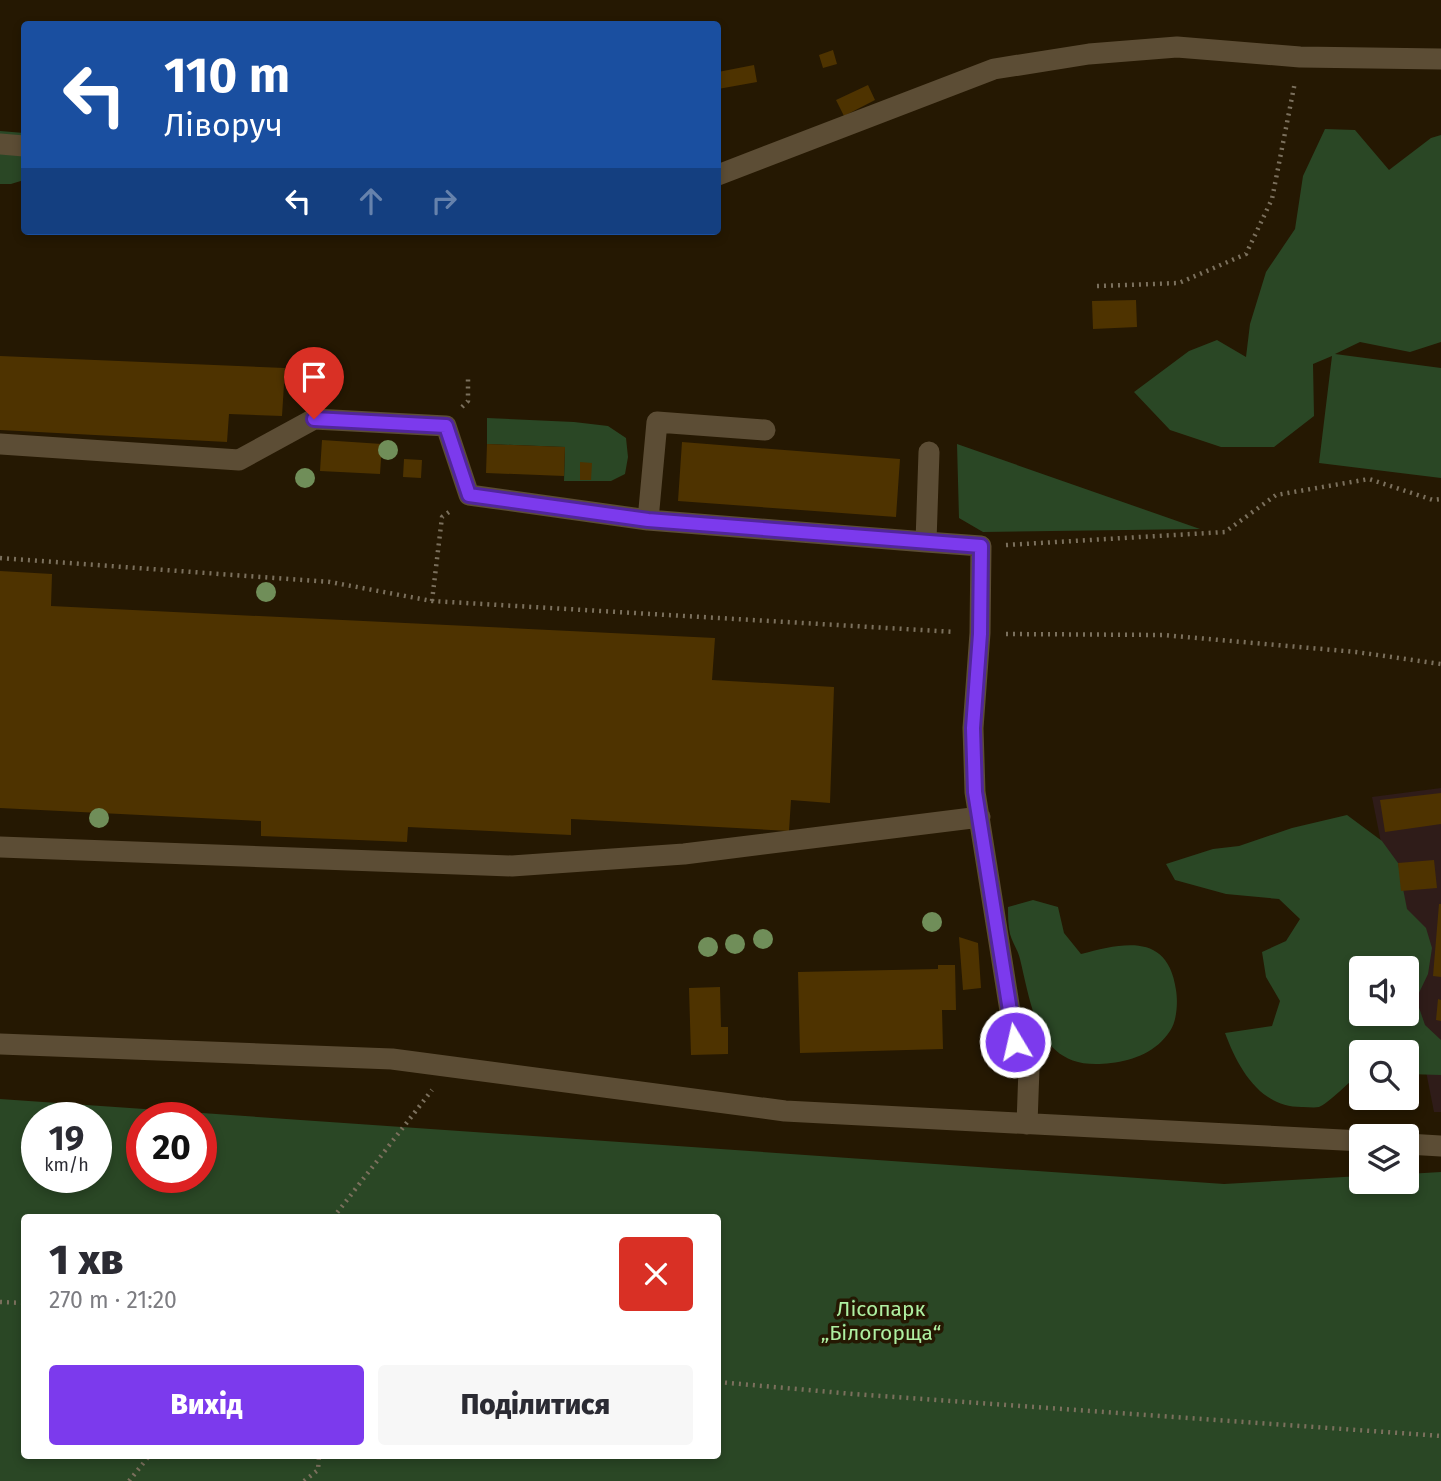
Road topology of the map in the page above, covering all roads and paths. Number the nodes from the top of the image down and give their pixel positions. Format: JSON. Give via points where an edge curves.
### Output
{"nodes":[{"id":1,"x":1300,"y":57,"type":"junction"},
{"id":2,"x":1441,"y":59,"type":"edge"},
{"id":3,"x":0,"y":144,"type":"edge"},
{"id":4,"x":21,"y":146,"type":"edge"},
{"id":5,"x":721,"y":174,"type":"edge"},
{"id":6,"x":1097,"y":286,"type":"dead end"},
{"id":7,"x":765,"y":430,"type":"dead end"},
{"id":8,"x":0,"y":444,"type":"edge"},
{"id":9,"x":929,"y":452,"type":"dead end"},
{"id":10,"x":469,"y":495,"type":"junction"},
{"id":11,"x":1441,"y":499,"type":"edge"},
{"id":12,"x":648,"y":520,"type":"junction"},
{"id":13,"x":926,"y":542,"type":"junction"},
{"id":14,"x":981,"y":546,"type":"junction"},
{"id":15,"x":0,"y":558,"type":"edge"},
{"id":16,"x":432,"y":601,"type":"junction"},
{"id":17,"x":980,"y":634,"type":"junction"},
{"id":18,"x":1441,"y":664,"type":"edge"},
{"id":19,"x":980,"y":817,"type":"junction"},
{"id":20,"x":0,"y":847,"type":"edge"},
{"id":21,"x":0,"y":1044,"type":"edge"},
{"id":22,"x":450,"y":1067,"type":"junction"},
{"id":23,"x":1027,"y":1124,"type":"junction"},
{"id":24,"x":1349,"y":1140,"type":"edge"},
{"id":25,"x":1419,"y":1145,"type":"edge"},
{"id":26,"x":1441,"y":1146,"type":"edge"},
{"id":27,"x":336,"y":1214,"type":"edge"},
{"id":28,"x":0,"y":1302,"type":"edge"},
{"id":29,"x":21,"y":1303,"type":"edge"},
{"id":30,"x":721,"y":1382,"type":"edge"},
{"id":31,"x":1441,"y":1436,"type":"edge"},
{"id":32,"x":147,"y":1459,"type":"edge"},
{"id":33,"x":319,"y":1459,"type":"edge"},
{"id":34,"x":130,"y":1481,"type":"edge"},
{"id":35,"x":304,"y":1481,"type":"edge"}],
"edges":[{"from":1,"to":2,"type":"lane"},
{"from":1,"to":5,"type":"lane","via":[[1177,47],[1089,54],[994,69]]},
{"from":1,"to":6,"type":"path","via":[[1272,199],[1246,254],[1179,283]]},
{"from":3,"to":4,"type":"lane"},
{"from":7,"to":12,"type":"lane","via":[[656,422]]},
{"from":8,"to":10,"type":"lane","via":[[239,460],[314,419],[446,426]]},
{"from":9,"to":13,"type":"lane"},
{"from":10,"to":12,"type":"lane"},
{"from":10,"to":16,"type":"path","via":[[442,517]]},
{"from":11,"to":14,"type":"path","via":[[1369,479],[1276,495],[1225,532]]},
{"from":12,"to":13,"type":"lane"},
{"from":13,"to":14,"type":"lane"},
{"from":14,"to":17,"type":"lane"},
{"from":15,"to":16,"type":"path","via":[[330,582]]},
{"from":16,"to":17,"type":"path"},
{"from":17,"to":18,"type":"path","via":[[1163,635]]},
{"from":17,"to":19,"type":"lane","via":[[973,728]]},
{"from":19,"to":20,"type":"lane","via":[[684,854],[512,866]]},
{"from":19,"to":23,"type":"lane","via":[[1015,1042],[1029,1068]]},
{"from":21,"to":22,"type":"lane","via":[[392,1059]]},
{"from":22,"to":23,"type":"lane","via":[[785,1111]]},
{"from":22,"to":27,"type":"path"},
{"from":23,"to":24,"type":"lane"},
{"from":25,"to":26,"type":"lane"},
{"from":28,"to":29,"type":"path"},
{"from":30,"to":31,"type":"path"},
{"from":32,"to":34,"type":"path"},
{"from":33,"to":35,"type":"path","via":[[318,1470]]}]}
